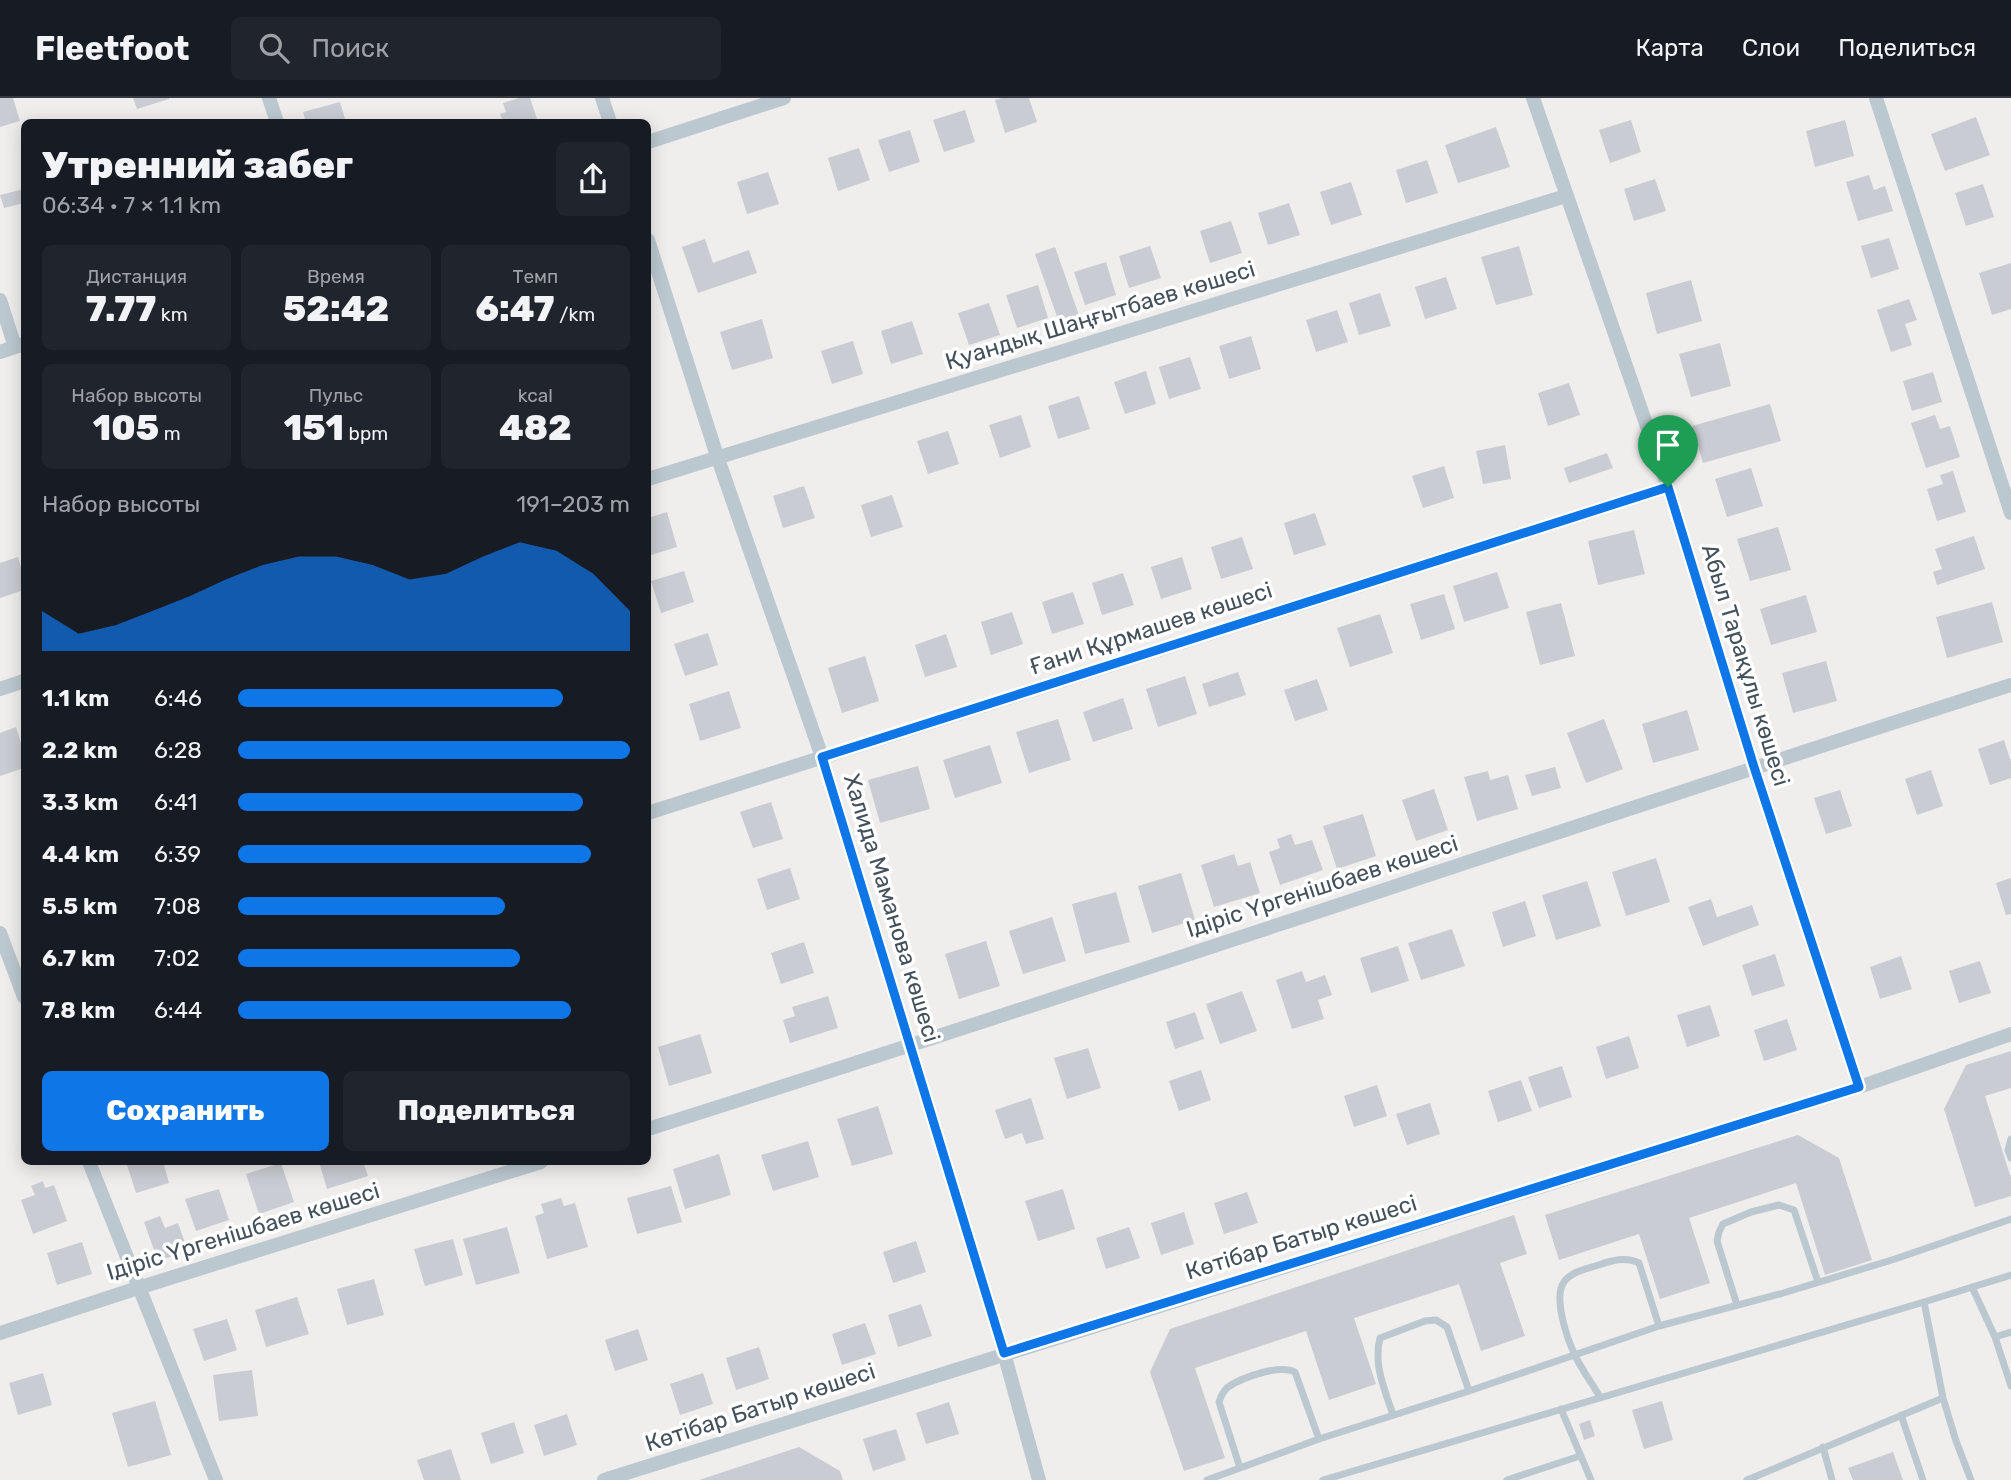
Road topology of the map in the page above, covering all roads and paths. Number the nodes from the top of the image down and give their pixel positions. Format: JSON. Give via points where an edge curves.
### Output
{"nodes":[{"id":1,"x":269,"y":98,"type":"edge"},
{"id":2,"x":602,"y":98,"type":"edge"},
{"id":3,"x":784,"y":98,"type":"edge"},
{"id":4,"x":1533,"y":98,"type":"edge"},
{"id":5,"x":1876,"y":98,"type":"edge"},
{"id":6,"x":276,"y":119,"type":"edge"},
{"id":7,"x":609,"y":119,"type":"edge"},
{"id":8,"x":651,"y":141,"type":"edge"},
{"id":9,"x":1566,"y":195,"type":"junction"},
{"id":10,"x":651,"y":249,"type":"edge"},
{"id":11,"x":0,"y":300,"type":"edge"},
{"id":12,"x":20,"y":345,"type":"edge"},
{"id":13,"x":0,"y":352,"type":"edge"},
{"id":14,"x":717,"y":456,"type":"junction"},
{"id":15,"x":651,"y":477,"type":"edge"},
{"id":16,"x":1668,"y":487,"type":"junction"},
{"id":17,"x":2011,"y":513,"type":"edge"},
{"id":18,"x":21,"y":682,"type":"edge"},
{"id":19,"x":2011,"y":685,"type":"edge"},
{"id":20,"x":0,"y":689,"type":"edge"},
{"id":21,"x":822,"y":757,"type":"junction"},
{"id":22,"x":1754,"y":767,"type":"junction"},
{"id":23,"x":651,"y":812,"type":"edge"},
{"id":24,"x":0,"y":933,"type":"edge"},
{"id":25,"x":21,"y":989,"type":"edge"},
{"id":26,"x":2011,"y":1034,"type":"edge"},
{"id":27,"x":911,"y":1046,"type":"junction"},
{"id":28,"x":1859,"y":1087,"type":"junction"},
{"id":29,"x":651,"y":1128,"type":"edge"},
{"id":30,"x":2011,"y":1139,"type":"edge"},
{"id":31,"x":2011,"y":1158,"type":"edge"},
{"id":32,"x":90,"y":1165,"type":"edge"},
{"id":33,"x":531,"y":1165,"type":"edge"},
{"id":34,"x":2011,"y":1219,"type":"edge"},
{"id":35,"x":2011,"y":1275,"type":"edge"},
{"id":36,"x":1818,"y":1282,"type":"junction"},
{"id":37,"x":1972,"y":1287,"type":"junction"},
{"id":38,"x":138,"y":1288,"type":"junction"},
{"id":39,"x":1924,"y":1302,"type":"junction"},
{"id":40,"x":1737,"y":1305,"type":"junction"},
{"id":41,"x":1659,"y":1326,"type":"junction"},
{"id":42,"x":2011,"y":1332,"type":"edge"},
{"id":43,"x":0,"y":1333,"type":"edge"},
{"id":44,"x":1995,"y":1338,"type":"junction"},
{"id":45,"x":1004,"y":1353,"type":"junction"},
{"id":46,"x":1575,"y":1355,"type":"junction"},
{"id":47,"x":2011,"y":1386,"type":"edge"},
{"id":48,"x":1469,"y":1391,"type":"junction"},
{"id":49,"x":1600,"y":1397,"type":"junction"},
{"id":50,"x":1943,"y":1398,"type":"junction"},
{"id":51,"x":1561,"y":1409,"type":"junction"},
{"id":52,"x":1393,"y":1415,"type":"junction"},
{"id":53,"x":1901,"y":1415,"type":"junction"},
{"id":54,"x":1319,"y":1439,"type":"junction"},
{"id":55,"x":1823,"y":1447,"type":"junction"},
{"id":56,"x":1580,"y":1456,"type":"junction"},
{"id":57,"x":1240,"y":1468,"type":"junction"},
{"id":58,"x":216,"y":1480,"type":"edge"},
{"id":59,"x":604,"y":1480,"type":"edge"},
{"id":60,"x":1040,"y":1480,"type":"edge"},
{"id":61,"x":1207,"y":1480,"type":"edge"},
{"id":62,"x":1323,"y":1480,"type":"edge"},
{"id":63,"x":1507,"y":1480,"type":"edge"},
{"id":64,"x":1591,"y":1480,"type":"edge"},
{"id":65,"x":1746,"y":1480,"type":"edge"},
{"id":66,"x":1832,"y":1480,"type":"edge"},
{"id":67,"x":1923,"y":1480,"type":"edge"},
{"id":68,"x":1971,"y":1480,"type":"edge"}],
"edges":[{"from":1,"to":6,"type":"street"},
{"from":2,"to":7,"type":"street"},
{"from":3,"to":8,"type":"street"},
{"from":4,"to":9,"type":"street","name":"Абыл Тарақұлы көшесі"},
{"from":5,"to":17,"type":"street"},
{"from":9,"to":14,"type":"street","name":"Қуандық Шаңғытбаев көшесі"},
{"from":9,"to":16,"type":"street","name":"Абыл Тарақұлы көшесі"},
{"from":10,"to":14,"type":"street","name":"Халида Маманова көшесі"},
{"from":11,"to":12,"type":"street"},
{"from":12,"to":13,"type":"street"},
{"from":14,"to":15,"type":"street","name":"Қуандық Шаңғытбаев көшесі"},
{"from":14,"to":21,"type":"street","name":"Халида Маманова көшесі"},
{"from":16,"to":21,"type":"street","name":"Ғани Құрмашев көшесі"},
{"from":16,"to":22,"type":"street","name":"Абыл Тарақұлы көшесі"},
{"from":18,"to":20,"type":"street"},
{"from":19,"to":22,"type":"street","name":"Ідіріс Үргенішбаев көшесі"},
{"from":21,"to":23,"type":"street","name":"Ғани Құрмашев көшесі"},
{"from":21,"to":27,"type":"street","name":"Халида Маманова көшесі"},
{"from":22,"to":27,"type":"street","name":"Ідіріс Үргенішбаев көшесі"},
{"from":22,"to":28,"type":"street","name":"Абыл Тарақұлы көшесі"},
{"from":24,"to":25,"type":"street"},
{"from":26,"to":28,"type":"street","name":"Көтібар Батыр көшесі"},
{"from":27,"to":29,"type":"street","name":"Ідіріс Үргенішбаев көшесі"},
{"from":27,"to":45,"type":"street","name":"Халида Маманова көшесі"},
{"from":28,"to":45,"type":"street","name":"Көтібар Батыр көшесі"},
{"from":30,"to":31,"type":"lane"},
{"from":32,"to":38,"type":"street"},
{"from":33,"to":38,"type":"street","name":"Ідіріс Үргенішбаев көшесі"},
{"from":34,"to":36,"type":"lane"},
{"from":35,"to":37,"type":"lane"},
{"from":36,"to":40,"type":"lane"},
{"from":36,"to":40,"type":"lane","via":[[1794,1210],[1779,1205],[1751,1212],[1723,1224],[1717,1241]]},
{"from":37,"to":39,"type":"lane"},
{"from":37,"to":44,"type":"lane"},
{"from":38,"to":43,"type":"street","name":"Ідіріс Үргенішбаев көшесі"},
{"from":38,"to":58,"type":"street"},
{"from":39,"to":49,"type":"lane"},
{"from":39,"to":50,"type":"lane"},
{"from":40,"to":41,"type":"lane"},
{"from":41,"to":46,"type":"lane"},
{"from":41,"to":46,"type":"lane","via":[[1639,1263],[1621,1258],[1575,1272],[1560,1291],[1560,1308]]},
{"from":42,"to":44,"type":"lane"},
{"from":44,"to":47,"type":"lane"},
{"from":45,"to":59,"type":"street","name":"Көтібар Батыр көшесі"},
{"from":45,"to":60,"type":"street","name":"Халида Маманова көшесі"},
{"from":46,"to":48,"type":"lane"},
{"from":46,"to":49,"type":"lane"},
{"from":48,"to":52,"type":"lane"},
{"from":48,"to":52,"type":"lane","via":[[1447,1327],[1436,1320],[1425,1321],[1380,1338],[1377,1364]]},
{"from":49,"to":51,"type":"lane"},
{"from":50,"to":53,"type":"lane"},
{"from":50,"to":68,"type":"lane"},
{"from":51,"to":56,"type":"lane"},
{"from":51,"to":62,"type":"lane"},
{"from":52,"to":54,"type":"lane"},
{"from":53,"to":55,"type":"lane"},
{"from":53,"to":67,"type":"lane"},
{"from":54,"to":57,"type":"lane"},
{"from":54,"to":57,"type":"lane","via":[[1295,1372],[1287,1368],[1260,1373],[1228,1387],[1219,1402]]},
{"from":55,"to":65,"type":"lane"},
{"from":55,"to":66,"type":"lane"},
{"from":56,"to":63,"type":"lane"},
{"from":56,"to":64,"type":"lane"},
{"from":57,"to":61,"type":"lane"}]}
